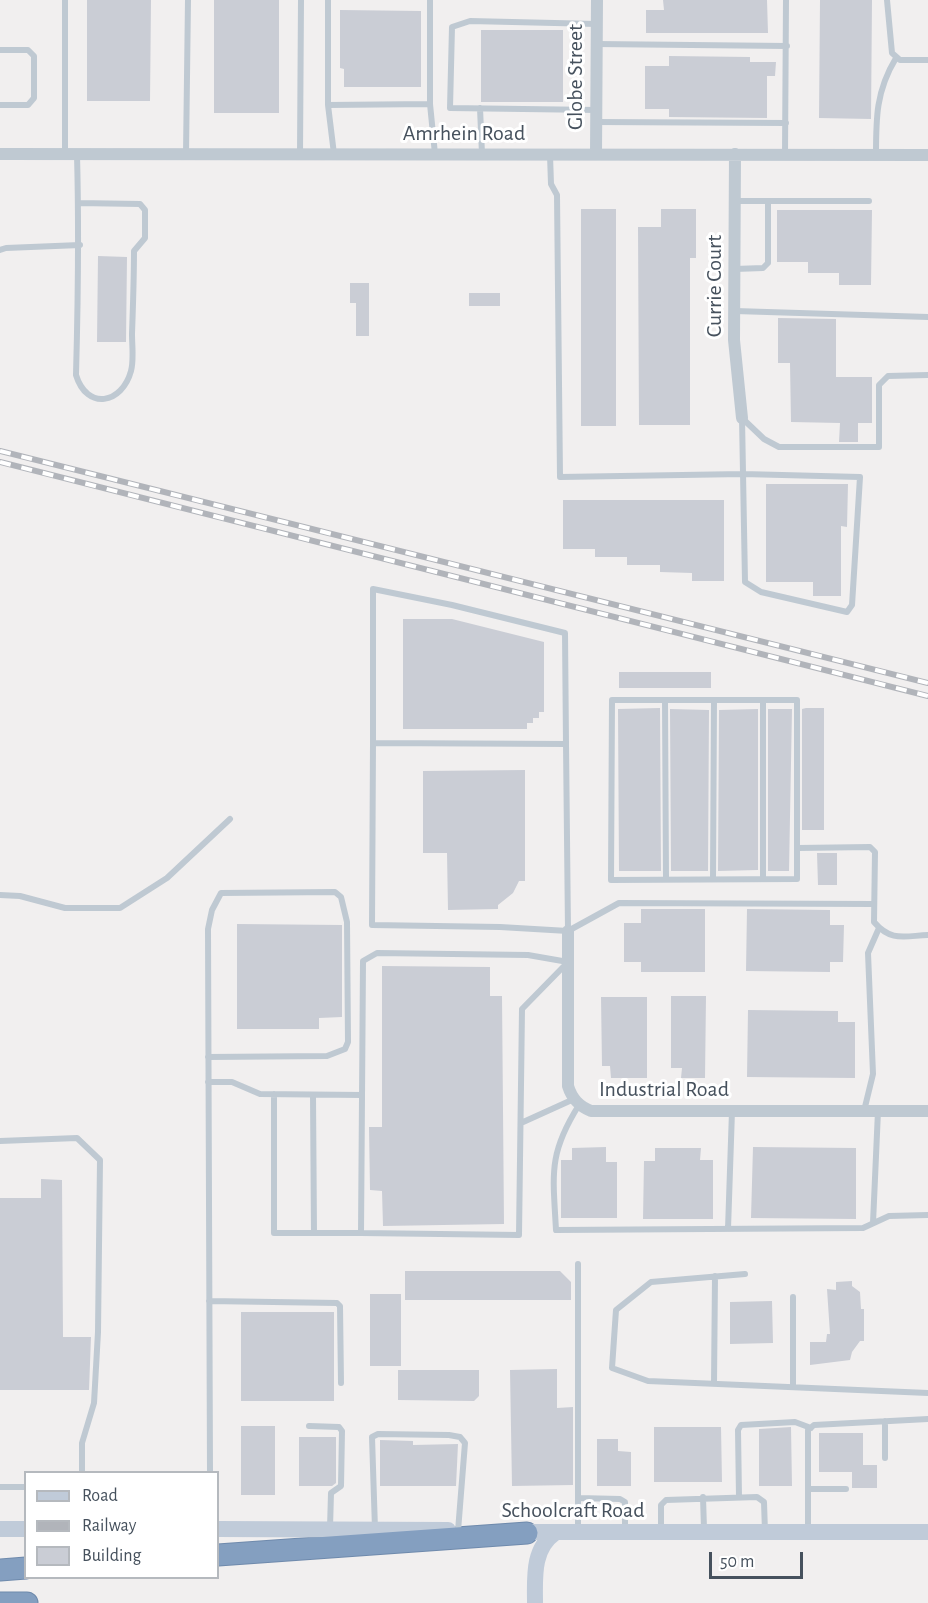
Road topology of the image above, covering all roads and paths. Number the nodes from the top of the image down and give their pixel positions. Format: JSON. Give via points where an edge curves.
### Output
{"nodes":[{"id":1,"x":65,"y":0,"type":"edge"},
{"id":2,"x":188,"y":0,"type":"edge"},
{"id":3,"x":301,"y":0,"type":"edge"},
{"id":4,"x":328,"y":0,"type":"edge"},
{"id":5,"x":430,"y":0,"type":"edge"},
{"id":6,"x":597,"y":0,"type":"edge"},
{"id":7,"x":786,"y":0,"type":"edge"},
{"id":8,"x":887,"y":0,"type":"edge"},
{"id":9,"x":597,"y":24,"type":"junction"},
{"id":10,"x":596,"y":44,"type":"junction"},
{"id":11,"x":787,"y":46,"type":"junction"},
{"id":12,"x":0,"y":50,"type":"edge"},
{"id":13,"x":896,"y":58,"type":"junction"},
{"id":14,"x":928,"y":60,"type":"edge"},
{"id":15,"x":430,"y":104,"type":"junction"},
{"id":16,"x":0,"y":105,"type":"edge"},
{"id":17,"x":328,"y":105,"type":"junction"},
{"id":18,"x":480,"y":108,"type":"junction"},
{"id":19,"x":596,"y":116,"type":"junction"},
{"id":20,"x":786,"y":123,"type":"junction"},
{"id":21,"x":0,"y":154,"type":"edge"},
{"id":22,"x":71,"y":154,"type":"junction"},
{"id":23,"x":186,"y":154,"type":"junction"},
{"id":24,"x":300,"y":154,"type":"junction"},
{"id":25,"x":334,"y":154,"type":"junction"},
{"id":26,"x":435,"y":154,"type":"junction"},
{"id":27,"x":482,"y":154,"type":"junction"},
{"id":28,"x":550,"y":154,"type":"junction"},
{"id":29,"x":596,"y":154,"type":"junction"},
{"id":30,"x":735,"y":154,"type":"junction"},
{"id":31,"x":785,"y":154,"type":"junction"},
{"id":32,"x":876,"y":155,"type":"junction"},
{"id":33,"x":928,"y":155,"type":"edge"},
{"id":34,"x":735,"y":201,"type":"junction"},
{"id":35,"x":768,"y":201,"type":"junction"},
{"id":36,"x":869,"y":201,"type":"dead end"},
{"id":37,"x":78,"y":203,"type":"junction"},
{"id":38,"x":80,"y":245,"type":"junction"},
{"id":39,"x":0,"y":250,"type":"edge"},
{"id":40,"x":735,"y":269,"type":"junction"},
{"id":41,"x":735,"y":311,"type":"junction"},
{"id":42,"x":928,"y":317,"type":"edge"},
{"id":43,"x":928,"y":375,"type":"edge"},
{"id":44,"x":742,"y":418,"type":"junction"},
{"id":45,"x":743,"y":474,"type":"junction"},
{"id":46,"x":665,"y":700,"type":"junction"},
{"id":47,"x":714,"y":700,"type":"junction"},
{"id":48,"x":763,"y":700,"type":"junction"},
{"id":49,"x":373,"y":743,"type":"junction"},
{"id":50,"x":566,"y":744,"type":"junction"},
{"id":51,"x":230,"y":819,"type":"dead end"},
{"id":52,"x":798,"y":848,"type":"junction"},
{"id":53,"x":666,"y":879,"type":"junction"},
{"id":54,"x":713,"y":879,"type":"junction"},
{"id":55,"x":763,"y":879,"type":"junction"},
{"id":56,"x":0,"y":896,"type":"edge"},
{"id":57,"x":873,"y":904,"type":"junction"},
{"id":58,"x":879,"y":928,"type":"junction"},
{"id":59,"x":568,"y":931,"type":"junction"},
{"id":60,"x":928,"y":935,"type":"edge"},
{"id":61,"x":568,"y":962,"type":"junction"},
{"id":62,"x":208,"y":1057,"type":"junction"},
{"id":63,"x":208,"y":1082,"type":"junction"},
{"id":64,"x":274,"y":1094,"type":"junction"},
{"id":65,"x":313,"y":1095,"type":"junction"},
{"id":66,"x":362,"y":1095,"type":"junction"},
{"id":67,"x":576,"y":1102,"type":"junction"},
{"id":68,"x":732,"y":1111,"type":"junction"},
{"id":69,"x":864,"y":1111,"type":"junction"},
{"id":70,"x":878,"y":1111,"type":"junction"},
{"id":71,"x":928,"y":1111,"type":"edge"},
{"id":72,"x":521,"y":1123,"type":"junction"},
{"id":73,"x":0,"y":1141,"type":"edge"},
{"id":74,"x":928,"y":1215,"type":"edge"},
{"id":75,"x":873,"y":1223,"type":"junction"},
{"id":76,"x":728,"y":1229,"type":"junction"},
{"id":77,"x":314,"y":1233,"type":"junction"},
{"id":78,"x":361,"y":1233,"type":"junction"},
{"id":79,"x":578,"y":1263,"type":"dead end"},
{"id":80,"x":745,"y":1274,"type":"dead end"},
{"id":81,"x":715,"y":1276,"type":"junction"},
{"id":82,"x":794,"y":1297,"type":"dead end"},
{"id":83,"x":209,"y":1301,"type":"junction"},
{"id":84,"x":341,"y":1383,"type":"dead end"},
{"id":85,"x":714,"y":1384,"type":"junction"},
{"id":86,"x":794,"y":1387,"type":"junction"},
{"id":87,"x":928,"y":1393,"type":"edge"},
{"id":88,"x":928,"y":1419,"type":"edge"},
{"id":89,"x":885,"y":1421,"type":"junction"},
{"id":90,"x":309,"y":1426,"type":"dead end"},
{"id":91,"x":811,"y":1428,"type":"junction"},
{"id":92,"x":885,"y":1458,"type":"dead end"},
{"id":93,"x":82,"y":1471,"type":"edge"},
{"id":94,"x":210,"y":1471,"type":"edge"},
{"id":95,"x":0,"y":1487,"type":"edge"},
{"id":96,"x":24,"y":1487,"type":"edge"},
{"id":97,"x":808,"y":1489,"type":"junction"},
{"id":98,"x":846,"y":1489,"type":"dead end"},
{"id":99,"x":703,"y":1497,"type":"junction"},
{"id":100,"x":739,"y":1497,"type":"junction"},
{"id":101,"x":578,"y":1498,"type":"junction"},
{"id":102,"x":0,"y":1529,"type":"edge"},
{"id":103,"x":24,"y":1529,"type":"edge"},
{"id":104,"x":219,"y":1529,"type":"edge"},
{"id":105,"x":330,"y":1529,"type":"junction"},
{"id":106,"x":375,"y":1529,"type":"junction"},
{"id":107,"x":458,"y":1531,"type":"junction"},
{"id":108,"x":808,"y":1532,"type":"junction"},
{"id":109,"x":928,"y":1532,"type":"edge"},
{"id":110,"x":527,"y":1533,"type":"junction"},
{"id":111,"x":555,"y":1533,"type":"junction"},
{"id":112,"x":578,"y":1533,"type":"junction"},
{"id":113,"x":625,"y":1533,"type":"junction"},
{"id":114,"x":661,"y":1533,"type":"junction"},
{"id":115,"x":704,"y":1533,"type":"junction"},
{"id":116,"x":765,"y":1533,"type":"junction"},
{"id":117,"x":219,"y":1556,"type":"edge"},
{"id":118,"x":24,"y":1568,"type":"edge"},
{"id":119,"x":0,"y":1570,"type":"edge"},
{"id":120,"x":0,"y":1603,"type":"edge"},
{"id":121,"x":27,"y":1603,"type":"edge"},
{"id":122,"x":536,"y":1603,"type":"edge"}],
"edges":[{"from":1,"to":22,"type":"lane"},
{"from":2,"to":23,"type":"lane"},
{"from":3,"to":24,"type":"lane"},
{"from":4,"to":17,"type":"lane"},
{"from":5,"to":15,"type":"lane"},
{"from":6,"to":9,"type":"street","name":"Globe Street"},
{"from":7,"to":11,"type":"lane"},
{"from":8,"to":13,"type":"lane","via":[[890,43]]},
{"from":9,"to":10,"type":"street","name":"Globe Street"},
{"from":9,"to":18,"type":"lane","via":[[470,21],[452,27],[450,108]]},
{"from":10,"to":11,"type":"lane"},
{"from":10,"to":19,"type":"street","name":"Globe Street"},
{"from":11,"to":20,"type":"lane"},
{"from":12,"to":16,"type":"lane","via":[[28,50],[34,56],[34,98],[28,105]]},
{"from":13,"to":14,"type":"lane"},
{"from":13,"to":32,"type":"lane","via":[[880,94]]},
{"from":15,"to":17,"type":"lane"},
{"from":15,"to":26,"type":"lane"},
{"from":17,"to":25,"type":"lane"},
{"from":18,"to":19,"type":"lane"},
{"from":18,"to":27,"type":"lane"},
{"from":19,"to":20,"type":"lane"},
{"from":19,"to":29,"type":"street","name":"Globe Street"},
{"from":20,"to":31,"type":"lane"},
{"from":21,"to":22,"type":"street","name":"Amrhein Road"},
{"from":22,"to":23,"type":"street","name":"Amrhein Road"},
{"from":22,"to":37,"type":"lane"},
{"from":23,"to":24,"type":"street","name":"Amrhein Road"},
{"from":24,"to":25,"type":"street","name":"Amrhein Road"},
{"from":25,"to":26,"type":"street","name":"Amrhein Road"},
{"from":26,"to":27,"type":"street","name":"Amrhein Road"},
{"from":27,"to":28,"type":"street","name":"Amrhein Road"},
{"from":28,"to":29,"type":"street","name":"Amrhein Road"},
{"from":28,"to":45,"type":"lane","via":[[551,184],[557,195],[560,477]]},
{"from":29,"to":30,"type":"street","name":"Amrhein Road"},
{"from":30,"to":31,"type":"street","name":"Amrhein Road"},
{"from":30,"to":34,"type":"street","name":"Currie Court"},
{"from":31,"to":32,"type":"street","name":"Amrhein Road"},
{"from":32,"to":33,"type":"street","name":"Amrhein Road"},
{"from":34,"to":35,"type":"lane"},
{"from":34,"to":40,"type":"street","name":"Currie Court"},
{"from":35,"to":36,"type":"lane"},
{"from":35,"to":40,"type":"lane","via":[[768,263],[763,268]]},
{"from":37,"to":38,"type":"lane"},
{"from":37,"to":38,"type":"lane","via":[[140,204],[145,210],[145,238],[134,251],[132,370],[118,393],[105,400],[88,397],[80,390],[76,375]]},
{"from":38,"to":39,"type":"lane"},
{"from":40,"to":41,"type":"street","name":"Currie Court"},
{"from":41,"to":42,"type":"lane"},
{"from":41,"to":44,"type":"street","name":"Currie Court"},
{"from":43,"to":44,"type":"lane","via":[[888,376],[879,385],[879,447],[779,447]]},
{"from":44,"to":45,"type":"lane"},
{"from":45,"to":45,"type":"lane","via":[[745,582],[761,592],[847,612],[852,605],[860,477]]},
{"from":46,"to":47,"type":"lane"},
{"from":46,"to":53,"type":"lane"},
{"from":46,"to":53,"type":"lane","via":[[612,700],[610,880]]},
{"from":47,"to":48,"type":"lane"},
{"from":47,"to":54,"type":"lane"},
{"from":48,"to":52,"type":"lane","via":[[797,700]]},
{"from":48,"to":55,"type":"lane"},
{"from":49,"to":50,"type":"lane"},
{"from":49,"to":50,"type":"lane","via":[[373,589],[565,633]]},
{"from":49,"to":59,"type":"lane","via":[[372,925]]},
{"from":50,"to":59,"type":"lane"},
{"from":51,"to":56,"type":"lane","via":[[167,878],[120,908],[64,908],[20,896]]},
{"from":52,"to":55,"type":"lane","via":[[797,879]]},
{"from":52,"to":57,"type":"lane","via":[[870,847],[875,852]]},
{"from":53,"to":54,"type":"lane"},
{"from":54,"to":55,"type":"lane"},
{"from":57,"to":58,"type":"lane","via":[[874,922]]},
{"from":57,"to":59,"type":"lane","via":[[619,903]]},
{"from":58,"to":60,"type":"lane","via":[[894,937]]},
{"from":58,"to":69,"type":"lane","via":[[868,954],[873,1074]]},
{"from":59,"to":61,"type":"street","name":"Industrial Road"},
{"from":61,"to":66,"type":"lane","via":[[528,955],[368,956],[363,961]]},
{"from":61,"to":67,"type":"street","name":"Industrial Road","via":[[568,1086]]},
{"from":61,"to":72,"type":"lane","via":[[522,1009]]},
{"from":62,"to":62,"type":"lane","via":[[208,929],[221,894],[335,892],[341,897],[347,922],[345,1049],[327,1056]]},
{"from":62,"to":63,"type":"lane"},
{"from":63,"to":64,"type":"lane","via":[[232,1082],[260,1094]]},
{"from":63,"to":83,"type":"lane"},
{"from":64,"to":65,"type":"lane"},
{"from":64,"to":77,"type":"lane","via":[[274,1233]]},
{"from":65,"to":66,"type":"lane"},
{"from":65,"to":77,"type":"lane"},
{"from":66,"to":78,"type":"lane"},
{"from":67,"to":68,"type":"street","name":"Industrial Road","via":[[591,1111]]},
{"from":67,"to":72,"type":"lane"},
{"from":67,"to":76,"type":"lane","via":[[553,1162],[556,1230]]},
{"from":68,"to":69,"type":"street","name":"Industrial Road"},
{"from":68,"to":76,"type":"lane"},
{"from":69,"to":70,"type":"street","name":"Industrial Road"},
{"from":70,"to":71,"type":"street","name":"Industrial Road"},
{"from":70,"to":75,"type":"lane"},
{"from":72,"to":78,"type":"lane","via":[[519,1235]]},
{"from":73,"to":93,"type":"lane","via":[[77,1138],[100,1160],[94,1403],[82,1443]]},
{"from":74,"to":75,"type":"lane","via":[[889,1216]]},
{"from":75,"to":76,"type":"lane","via":[[862,1228]]},
{"from":77,"to":78,"type":"lane"},
{"from":79,"to":101,"type":"lane"},
{"from":80,"to":81,"type":"lane"},
{"from":81,"to":85,"type":"lane"},
{"from":81,"to":85,"type":"lane","via":[[651,1282],[616,1310],[612,1368],[648,1382]]},
{"from":82,"to":86,"type":"lane"},
{"from":83,"to":84,"type":"lane","via":[[337,1303]]},
{"from":83,"to":94,"type":"lane"},
{"from":85,"to":86,"type":"lane"},
{"from":86,"to":87,"type":"lane"},
{"from":88,"to":89,"type":"lane"},
{"from":89,"to":91,"type":"lane"},
{"from":89,"to":92,"type":"lane"},
{"from":90,"to":105,"type":"lane","via":[[339,1427],[342,1431],[341,1486],[331,1493]]},
{"from":91,"to":97,"type":"lane"},
{"from":91,"to":100,"type":"lane","via":[[795,1422],[741,1425]]},
{"from":95,"to":96,"type":"lane"},
{"from":97,"to":98,"type":"lane"},
{"from":97,"to":108,"type":"lane"},
{"from":99,"to":100,"type":"lane"},
{"from":99,"to":114,"type":"lane","via":[[666,1500],[661,1505]]},
{"from":99,"to":115,"type":"lane"},
{"from":100,"to":116,"type":"lane","via":[[757,1497],[764,1502]]},
{"from":101,"to":112,"type":"lane"},
{"from":101,"to":113,"type":"lane","via":[[625,1502]]},
{"from":102,"to":103,"type":"main road"},
{"from":104,"to":105,"type":"main road","name":"Schoolcraft Road"},
{"from":105,"to":106,"type":"main road","name":"Schoolcraft Road"},
{"from":106,"to":107,"type":"main road","name":"Schoolcraft Road"},
{"from":106,"to":107,"type":"lane","via":[[372,1437],[449,1435],[460,1437],[465,1443]]},
{"from":107,"to":110,"type":"main road","name":"Schoolcraft Road"},
{"from":108,"to":109,"type":"main road","name":"Schoolcraft Road"},
{"from":108,"to":116,"type":"main road","name":"Schoolcraft Road"},
{"from":110,"to":111,"type":"main road","name":"Schoolcraft Road"},
{"from":110,"to":117,"type":"highway"},
{"from":111,"to":112,"type":"main road","name":"Schoolcraft Road"},
{"from":111,"to":122,"type":"main road","via":[[542,1547],[536,1572]]},
{"from":112,"to":113,"type":"main road","name":"Schoolcraft Road"},
{"from":113,"to":114,"type":"main road","name":"Schoolcraft Road"},
{"from":114,"to":115,"type":"main road","name":"Schoolcraft Road"},
{"from":115,"to":116,"type":"main road","name":"Schoolcraft Road"},
{"from":118,"to":119,"type":"highway"},
{"from":120,"to":121,"type":"highway"}]}
